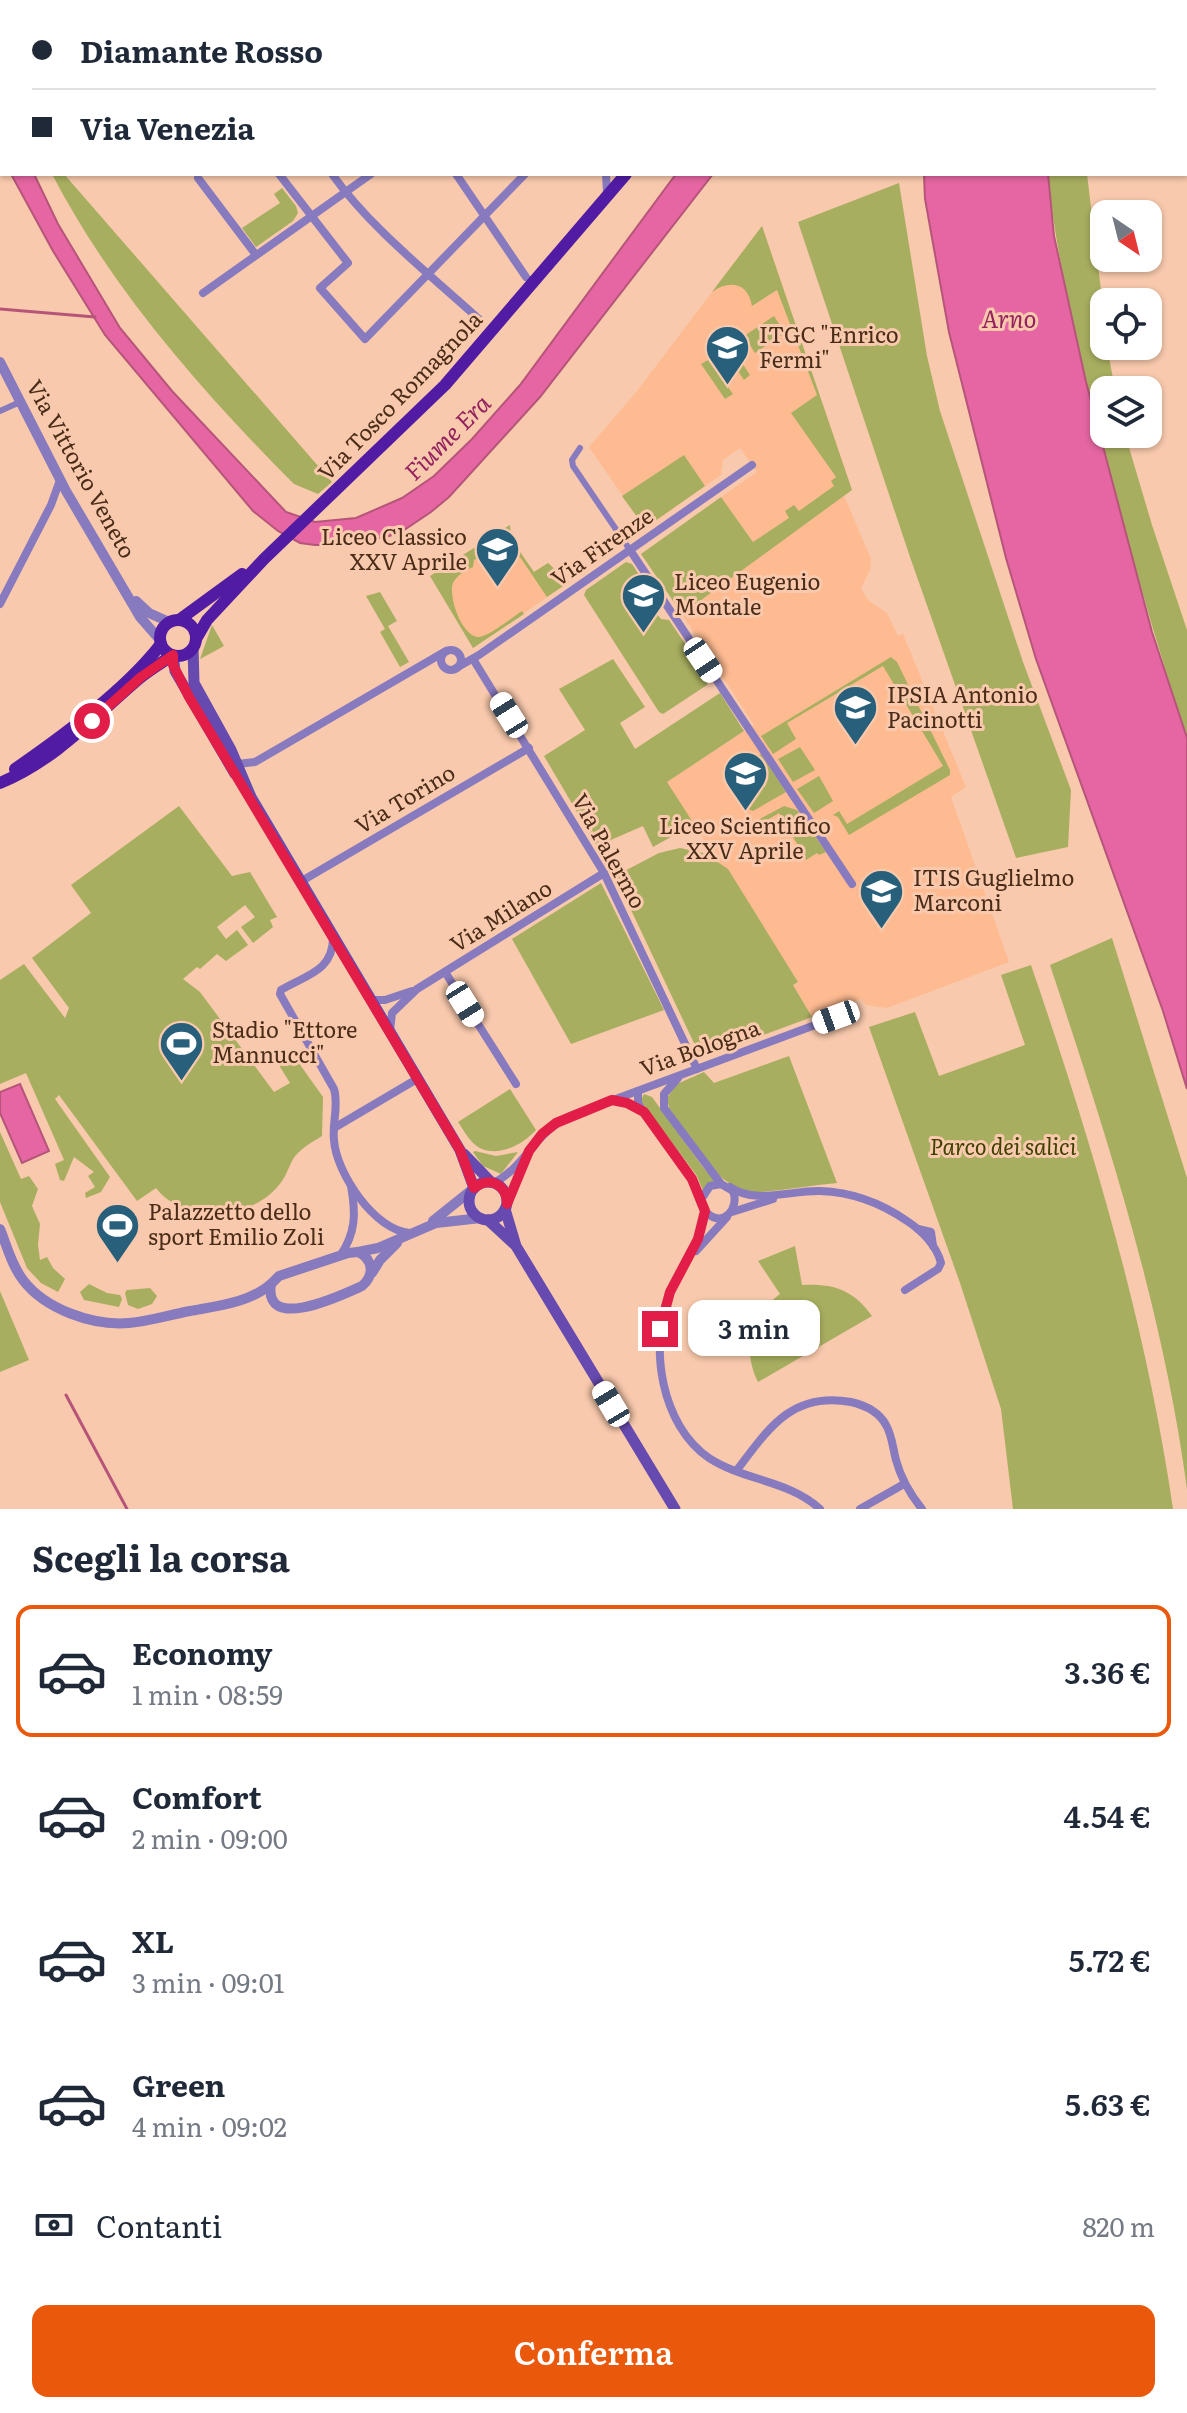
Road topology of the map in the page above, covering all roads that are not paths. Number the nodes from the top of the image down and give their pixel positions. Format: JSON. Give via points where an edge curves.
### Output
{"nodes":[{"id":1,"x":281,"y":176,"type":"edge"},
{"id":2,"x":333,"y":176,"type":"edge"},
{"id":3,"x":368,"y":176,"type":"edge"},
{"id":4,"x":457,"y":176,"type":"edge"},
{"id":5,"x":523,"y":176,"type":"edge"},
{"id":6,"x":617,"y":176,"type":"edge"},
{"id":7,"x":198,"y":178,"type":"dead end"},
{"id":8,"x":345,"y":192,"type":"junction"},
{"id":9,"x":311,"y":216,"type":"junction"},
{"id":10,"x":484,"y":216,"type":"junction"},
{"id":11,"x":256,"y":255,"type":"junction"},
{"id":12,"x":428,"y":273,"type":"junction"},
{"id":13,"x":526,"y":277,"type":"dead end"},
{"id":14,"x":203,"y":293,"type":"dead end"},
{"id":15,"x":481,"y":321,"type":"dead end"},
{"id":16,"x":0,"y":362,"type":"edge"},
{"id":17,"x":20,"y":402,"type":"junction"},
{"id":18,"x":0,"y":411,"type":"edge"},
{"id":19,"x":580,"y":448,"type":"dead end"},
{"id":20,"x":752,"y":465,"type":"dead end"},
{"id":21,"x":60,"y":480,"type":"junction"},
{"id":22,"x":630,"y":550,"type":"junction"},
{"id":23,"x":264,"y":559,"type":"junction"},
{"id":24,"x":129,"y":594,"type":"junction"},
{"id":25,"x":0,"y":604,"type":"edge"},
{"id":26,"x":174,"y":621,"type":"junction"},
{"id":27,"x":160,"y":642,"type":"junction"},
{"id":28,"x":194,"y":643,"type":"junction"},
{"id":29,"x":446,"y":651,"type":"junction"},
{"id":30,"x":459,"y":653,"type":"junction"},
{"id":31,"x":172,"y":655,"type":"junction"},
{"id":32,"x":473,"y":659,"type":"junction"},
{"id":33,"x":456,"y":668,"type":"junction"},
{"id":34,"x":529,"y":748,"type":"junction"},
{"id":35,"x":237,"y":764,"type":"junction"},
{"id":36,"x":0,"y":782,"type":"edge"},
{"id":37,"x":251,"y":797,"type":"junction"},
{"id":38,"x":604,"y":873,"type":"junction"},
{"id":39,"x":300,"y":882,"type":"junction"},
{"id":40,"x":852,"y":884,"type":"dead end"},
{"id":41,"x":333,"y":938,"type":"junction"},
{"id":42,"x":445,"y":972,"type":"junction"},
{"id":43,"x":417,"y":989,"type":"junction"},
{"id":44,"x":370,"y":1000,"type":"junction"},
{"id":45,"x":850,"y":1012,"type":"dead end"},
{"id":46,"x":391,"y":1035,"type":"junction"},
{"id":47,"x":697,"y":1069,"type":"junction"},
{"id":48,"x":681,"y":1075,"type":"junction"},
{"id":49,"x":417,"y":1079,"type":"junction"},
{"id":50,"x":516,"y":1084,"type":"dead end"},
{"id":51,"x":640,"y":1090,"type":"junction"},
{"id":52,"x":612,"y":1100,"type":"junction"},
{"id":53,"x":644,"y":1112,"type":"junction"},
{"id":54,"x":667,"y":1113,"type":"junction"},
{"id":55,"x":334,"y":1128,"type":"junction"},
{"id":56,"x":460,"y":1150,"type":"junction"},
{"id":57,"x":529,"y":1151,"type":"junction"},
{"id":58,"x":492,"y":1182,"type":"junction"},
{"id":59,"x":351,"y":1185,"type":"junction"},
{"id":60,"x":726,"y":1185,"type":"junction"},
{"id":61,"x":474,"y":1189,"type":"junction"},
{"id":62,"x":792,"y":1193,"type":"junction"},
{"id":63,"x":702,"y":1198,"type":"junction"},
{"id":64,"x":506,"y":1207,"type":"junction"},
{"id":65,"x":705,"y":1211,"type":"junction"},
{"id":66,"x":730,"y":1214,"type":"junction"},
{"id":67,"x":484,"y":1219,"type":"junction"},
{"id":68,"x":425,"y":1227,"type":"junction"},
{"id":69,"x":0,"y":1229,"type":"edge"},
{"id":70,"x":408,"y":1235,"type":"junction"},
{"id":71,"x":516,"y":1246,"type":"junction"},
{"id":72,"x":358,"y":1252,"type":"junction"},
{"id":73,"x":340,"y":1256,"type":"junction"},
{"id":74,"x":683,"y":1267,"type":"junction"},
{"id":75,"x":371,"y":1274,"type":"junction"},
{"id":76,"x":271,"y":1284,"type":"junction"},
{"id":77,"x":905,"y":1290,"type":"dead end"},
{"id":78,"x":236,"y":1302,"type":"junction"},
{"id":79,"x":278,"y":1307,"type":"junction"},
{"id":80,"x":737,"y":1470,"type":"junction"},
{"id":81,"x":904,"y":1484,"type":"junction"},
{"id":82,"x":675,"y":1509,"type":"edge"},
{"id":83,"x":820,"y":1509,"type":"edge"},
{"id":84,"x":860,"y":1509,"type":"edge"},
{"id":85,"x":922,"y":1509,"type":"edge"}],
"edges":[{"from":1,"to":9,"type":"street"},
{"from":2,"to":8,"type":"street"},
{"from":3,"to":8,"type":"street"},
{"from":4,"to":10,"type":"street"},
{"from":5,"to":10,"type":"street"},
{"from":6,"to":23,"type":"main road","name":"Via Tosco Romagnola","via":[[604,199],[454,375]]},
{"from":7,"to":11,"type":"street"},
{"from":8,"to":9,"type":"street"},
{"from":8,"to":12,"type":"street"},
{"from":9,"to":11,"type":"street"},
{"from":9,"to":12,"type":"street","via":[[348,263],[320,288],[365,339]]},
{"from":10,"to":12,"type":"street"},
{"from":10,"to":13,"type":"street"},
{"from":11,"to":14,"type":"street"},
{"from":12,"to":15,"type":"street"},
{"from":16,"to":17,"type":"street","name":"Via Vittorio Veneto"},
{"from":17,"to":18,"type":"street"},
{"from":17,"to":21,"type":"street","name":"Via Vittorio Veneto"},
{"from":19,"to":22,"type":"street","via":[[573,466]]},
{"from":20,"to":22,"type":"street","name":"Via Firenze"},
{"from":21,"to":24,"type":"street","name":"Via Vittorio Veneto"},
{"from":21,"to":25,"type":"street"},
{"from":22,"to":32,"type":"street","name":"Via Firenze"},
{"from":22,"to":40,"type":"street"},
{"from":23,"to":26,"type":"main road"},
{"from":23,"to":28,"type":"main road","name":"Via Tosco Romagnola","via":[[207,620]]},
{"from":24,"to":26,"type":"street","name":"Via Vittorio Veneto","via":[[149,613]]},
{"from":24,"to":27,"type":"street","name":"Via Vittorio Veneto"},
{"from":26,"to":27,"type":"main road","via":[[162,628]]},
{"from":26,"to":28,"type":"main road","via":[[193,627]]},
{"from":27,"to":31,"type":"main road"},
{"from":27,"to":36,"type":"main road","via":[[146,662],[87,715]]},
{"from":28,"to":31,"type":"main road","via":[[183,655]]},
{"from":28,"to":35,"type":"main road","via":[[194,683]]},
{"from":29,"to":30,"type":"street"},
{"from":29,"to":33,"type":"street","via":[[443,665]]},
{"from":29,"to":35,"type":"street","via":[[255,762]]},
{"from":30,"to":32,"type":"street"},
{"from":30,"to":33,"type":"street"},
{"from":31,"to":36,"type":"main road","via":[[62,746]]},
{"from":31,"to":37,"type":"main road","via":[[189,697]]},
{"from":32,"to":33,"type":"street","name":"Via Firenze"},
{"from":32,"to":34,"type":"street","name":"Via Palermo"},
{"from":34,"to":38,"type":"street","name":"Via Palermo"},
{"from":34,"to":39,"type":"street","name":"Via Torino"},
{"from":35,"to":37,"type":"main road"},
{"from":37,"to":39,"type":"main road"},
{"from":38,"to":42,"type":"street","name":"Via Milano"},
{"from":38,"to":47,"type":"street","name":"Via Palermo"},
{"from":39,"to":41,"type":"main road"},
{"from":41,"to":44,"type":"main road"},
{"from":41,"to":55,"type":"street","via":[[327,964],[281,990],[281,996],[334,1089]]},
{"from":42,"to":43,"type":"street","name":"Via Milano"},
{"from":42,"to":50,"type":"street"},
{"from":43,"to":44,"type":"street","name":"Via Milano"},
{"from":43,"to":46,"type":"street","name":"Via Milano","via":[[392,1013]]},
{"from":44,"to":46,"type":"main road"},
{"from":45,"to":47,"type":"street","name":"Via Bologna"},
{"from":46,"to":49,"type":"main road"},
{"from":47,"to":48,"type":"street","name":"Via Bologna"},
{"from":48,"to":51,"type":"street","name":"Via Bologna"},
{"from":48,"to":54,"type":"street","via":[[664,1094]]},
{"from":49,"to":55,"type":"street"},
{"from":49,"to":56,"type":"main road"},
{"from":51,"to":52,"type":"street","name":"Via Bologna"},
{"from":51,"to":53,"type":"street","via":[[637,1101]]},
{"from":51,"to":54,"type":"street","via":[[656,1096]]},
{"from":52,"to":53,"type":"street"},
{"from":52,"to":57,"type":"street","name":"Via Bologna","via":[[556,1123]]},
{"from":53,"to":63,"type":"street"},
{"from":54,"to":60,"type":"street"},
{"from":55,"to":59,"type":"street","via":[[336,1151]]},
{"from":56,"to":58,"type":"main road"},
{"from":56,"to":61,"type":"main road"},
{"from":57,"to":58,"type":"street","name":"Via Bologna","via":[[511,1172]]},
{"from":57,"to":64,"type":"street","name":"Via Bologna"},
{"from":58,"to":61,"type":"main road"},
{"from":58,"to":64,"type":"main road","via":[[505,1191]]},
{"from":59,"to":70,"type":"street","via":[[384,1224]]},
{"from":59,"to":73,"type":"street","via":[[354,1226]]},
{"from":60,"to":62,"type":"street","via":[[747,1196]]},
{"from":60,"to":63,"type":"street","via":[[710,1186]]},
{"from":60,"to":66,"type":"street","via":[[736,1201]]},
{"from":61,"to":67,"type":"main road","via":[[472,1210]]},
{"from":61,"to":68,"type":"street"},
{"from":62,"to":66,"type":"street"},
{"from":62,"to":77,"type":"street","via":[[849,1195],[873,1202],[918,1229],[940,1258],[940,1267]]},
{"from":63,"to":65,"type":"street"},
{"from":64,"to":67,"type":"main road","via":[[499,1216]]},
{"from":64,"to":71,"type":"main road"},
{"from":65,"to":66,"type":"street","via":[[718,1218]]},
{"from":65,"to":74,"type":"street"},
{"from":66,"to":74,"type":"street"},
{"from":67,"to":68,"type":"street"},
{"from":67,"to":71,"type":"main road"},
{"from":68,"to":70,"type":"street"},
{"from":69,"to":78,"type":"street","via":[[22,1279],[41,1297],[72,1313],[128,1323]]},
{"from":70,"to":72,"type":"street"},
{"from":70,"to":75,"type":"street"},
{"from":71,"to":82,"type":"main road"},
{"from":72,"to":73,"type":"street"},
{"from":72,"to":75,"type":"street","via":[[368,1259]]},
{"from":73,"to":76,"type":"street","via":[[279,1276]]},
{"from":74,"to":80,"type":"street","via":[[660,1329],[666,1388],[692,1443]]},
{"from":75,"to":79,"type":"street","via":[[358,1288],[295,1310]]},
{"from":76,"to":78,"type":"street"},
{"from":76,"to":79,"type":"street"},
{"from":78,"to":79,"type":"street"},
{"from":80,"to":81,"type":"street","via":[[792,1409],[844,1401],[883,1420]]},
{"from":80,"to":83,"type":"street","via":[[789,1488]]},
{"from":81,"to":84,"type":"street"},
{"from":81,"to":85,"type":"street"}]}
